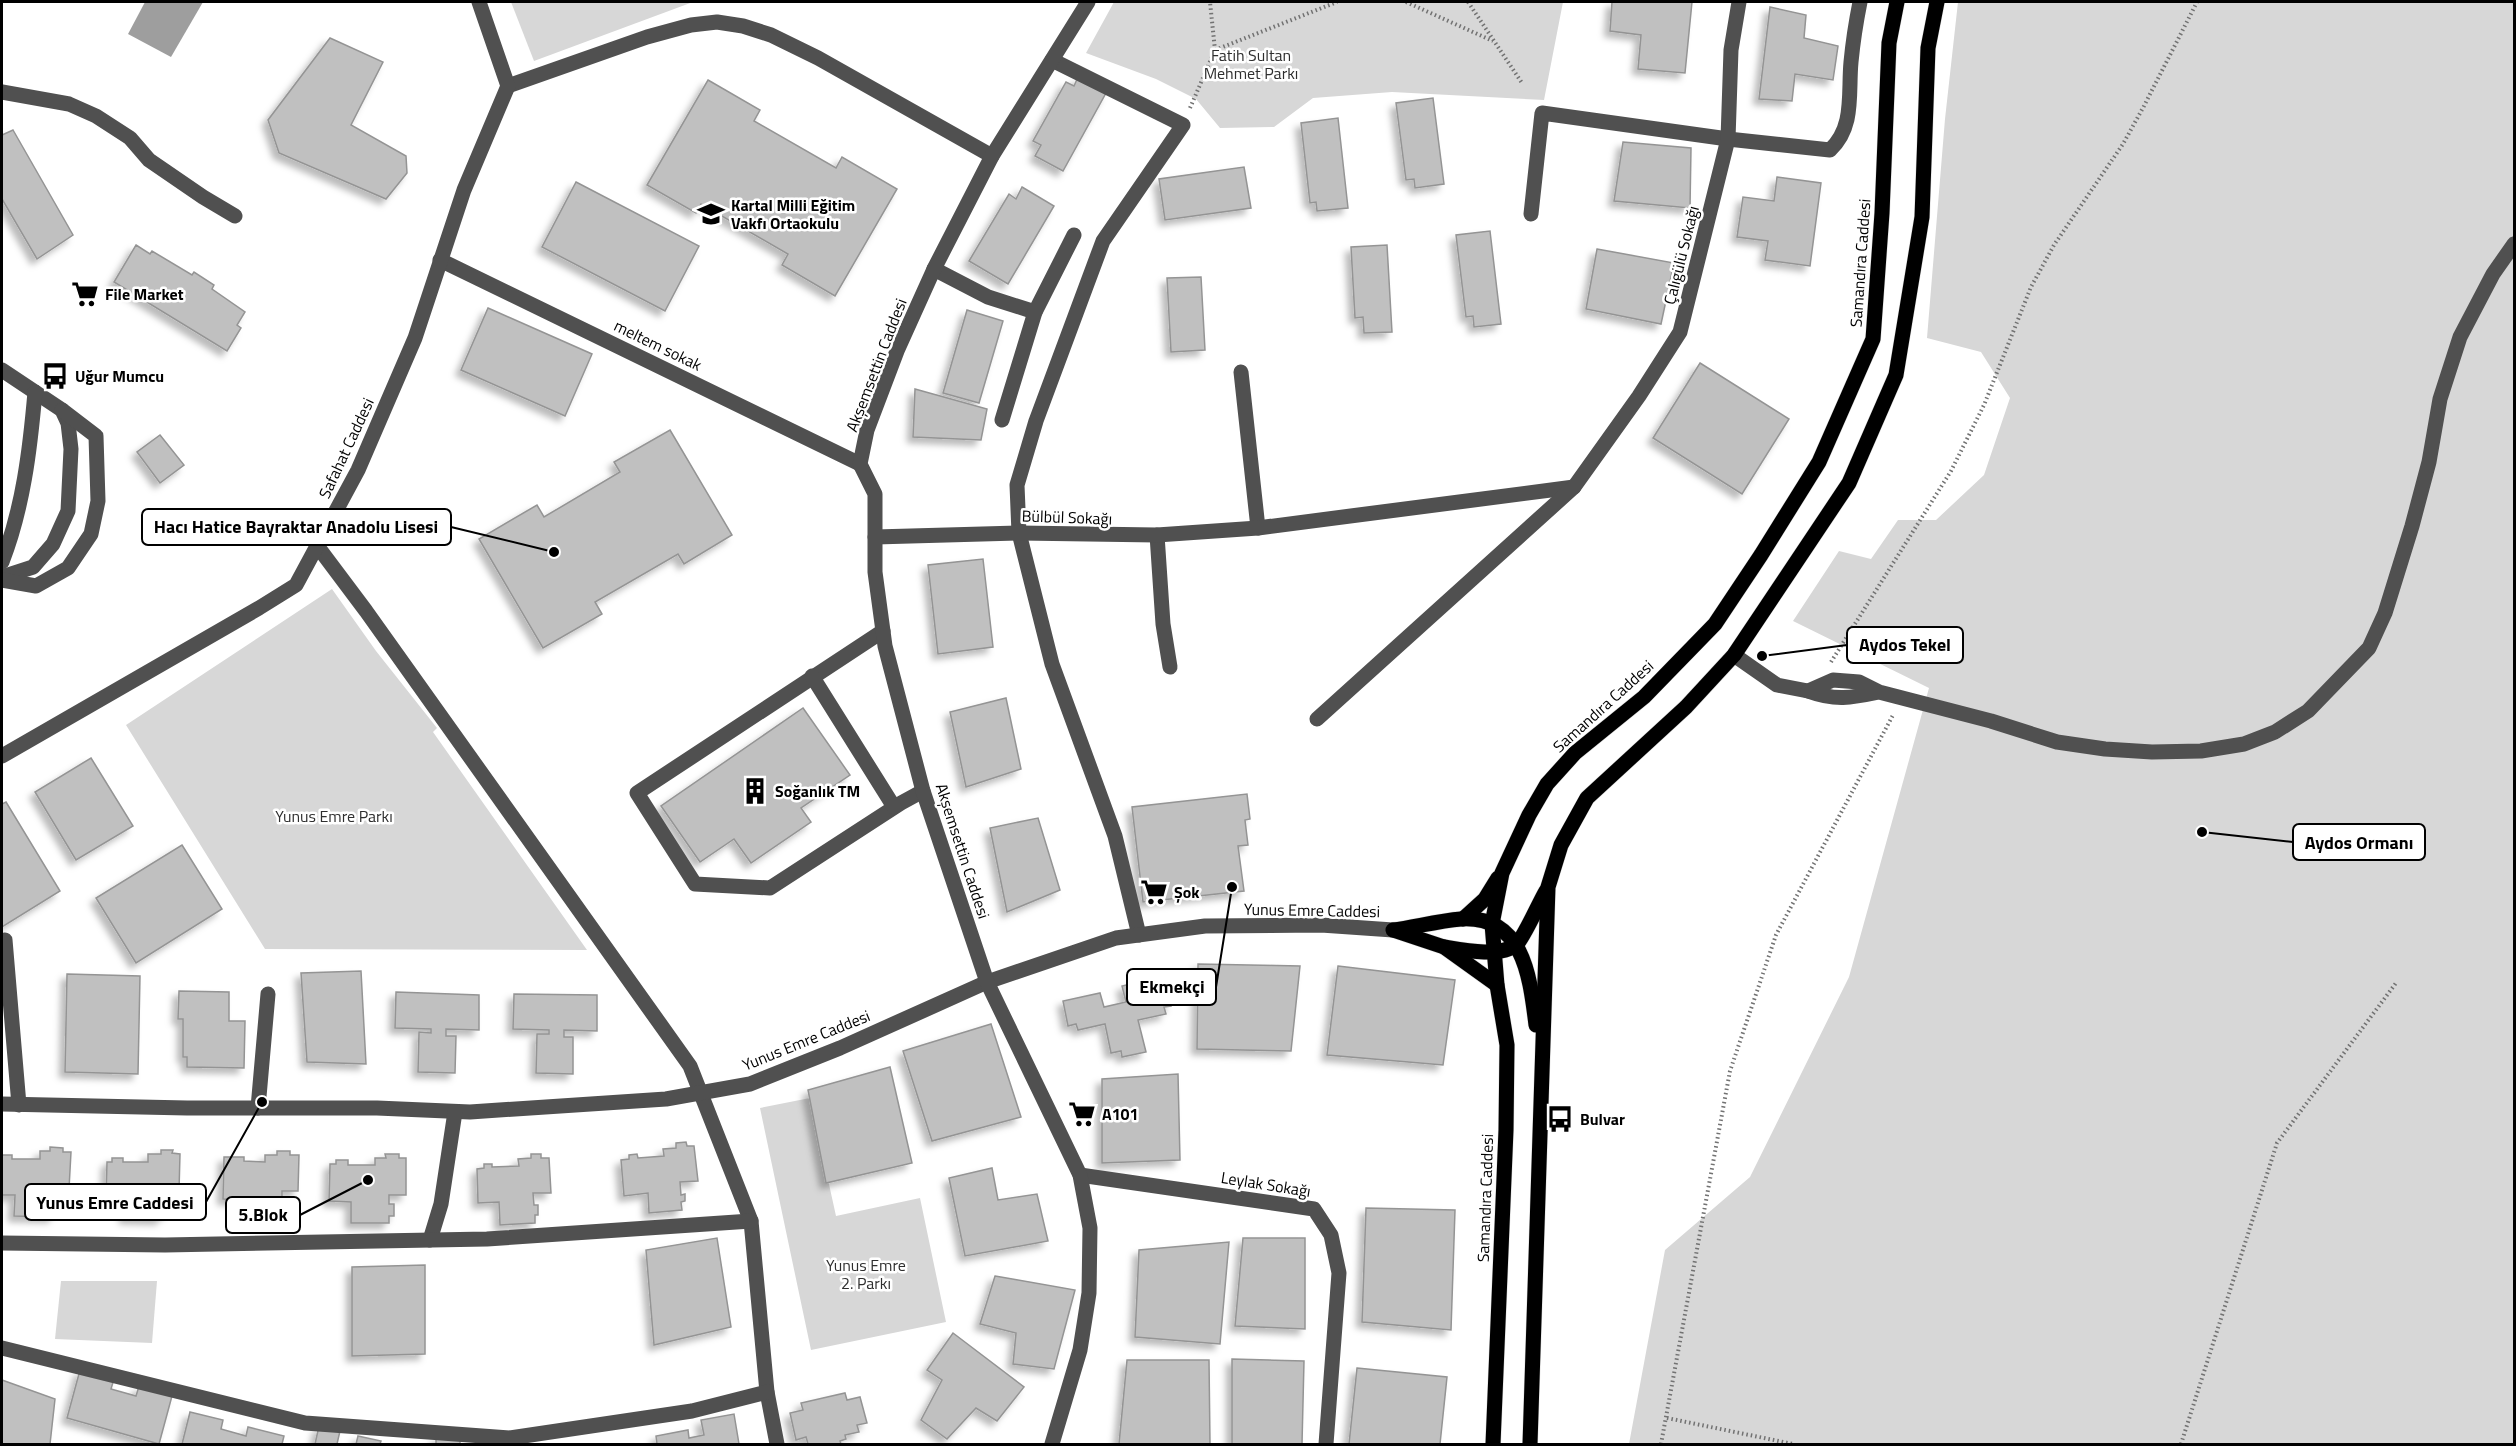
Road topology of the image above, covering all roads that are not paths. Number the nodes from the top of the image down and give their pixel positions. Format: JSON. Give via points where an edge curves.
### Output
{"nodes":[{"id":1,"x":479,"y":2,"type":"edge"},
{"id":2,"x":1088,"y":2,"type":"edge"},
{"id":3,"x":1739,"y":2,"type":"edge"},
{"id":4,"x":1860,"y":2,"type":"edge"},
{"id":5,"x":1897,"y":2,"type":"edge"},
{"id":6,"x":1937,"y":2,"type":"edge"},
{"id":7,"x":1052,"y":60,"type":"junction"},
{"id":8,"x":508,"y":86,"type":"junction"},
{"id":9,"x":2,"y":92,"type":"edge"},
{"id":10,"x":1728,"y":139,"type":"junction"},
{"id":11,"x":992,"y":156,"type":"junction"},
{"id":12,"x":1531,"y":214,"type":"dead end"},
{"id":13,"x":236,"y":216,"type":"dead end"},
{"id":14,"x":1074,"y":235,"type":"dead end"},
{"id":15,"x":2514,"y":244,"type":"edge"},
{"id":16,"x":440,"y":260,"type":"junction"},
{"id":17,"x":934,"y":269,"type":"junction"},
{"id":18,"x":1035,"y":312,"type":"junction"},
{"id":19,"x":2,"y":370,"type":"edge"},
{"id":20,"x":1241,"y":372,"type":"dead end"},
{"id":21,"x":35,"y":392,"type":"junction"},
{"id":22,"x":62,"y":410,"type":"junction"},
{"id":23,"x":1002,"y":420,"type":"dead end"},
{"id":24,"x":860,"y":464,"type":"junction"},
{"id":25,"x":1574,"y":487,"type":"junction"},
{"id":26,"x":1258,"y":528,"type":"junction"},
{"id":27,"x":1019,"y":533,"type":"junction"},
{"id":28,"x":1157,"y":536,"type":"junction"},
{"id":29,"x":875,"y":537,"type":"junction"},
{"id":30,"x":318,"y":547,"type":"junction"},
{"id":31,"x":2,"y":562,"type":"edge"},
{"id":32,"x":2,"y":578,"type":"edge"},
{"id":33,"x":883,"y":631,"type":"junction"},
{"id":34,"x":1734,"y":655,"type":"junction"},
{"id":35,"x":1170,"y":667,"type":"dead end"},
{"id":36,"x":813,"y":676,"type":"junction"},
{"id":37,"x":1317,"y":719,"type":"dead end"},
{"id":38,"x":2,"y":756,"type":"edge"},
{"id":39,"x":923,"y":791,"type":"junction"},
{"id":40,"x":894,"y":807,"type":"junction"},
{"id":41,"x":1502,"y":873,"type":"junction"},
{"id":42,"x":1548,"y":887,"type":"junction"},
{"id":43,"x":1463,"y":919,"type":"junction"},
{"id":44,"x":1492,"y":924,"type":"junction"},
{"id":45,"x":1393,"y":930,"type":"junction"},
{"id":46,"x":1139,"y":935,"type":"junction"},
{"id":47,"x":5,"y":940,"type":"dead end"},
{"id":48,"x":1516,"y":944,"type":"junction"},
{"id":49,"x":1444,"y":947,"type":"junction"},
{"id":50,"x":1494,"y":951,"type":"junction"},
{"id":51,"x":987,"y":982,"type":"junction"},
{"id":52,"x":1497,"y":985,"type":"junction"},
{"id":53,"x":268,"y":994,"type":"dead end"},
{"id":54,"x":1542,"y":1081,"type":"junction"},
{"id":55,"x":700,"y":1093,"type":"junction"},
{"id":56,"x":2,"y":1104,"type":"edge"},
{"id":57,"x":19,"y":1106,"type":"junction"},
{"id":58,"x":258,"y":1108,"type":"junction"},
{"id":59,"x":455,"y":1112,"type":"junction"},
{"id":60,"x":1080,"y":1175,"type":"junction"},
{"id":61,"x":751,"y":1221,"type":"junction"},
{"id":62,"x":430,"y":1240,"type":"junction"},
{"id":63,"x":2,"y":1242,"type":"edge"},
{"id":64,"x":2,"y":1347,"type":"edge"},
{"id":65,"x":767,"y":1392,"type":"junction"},
{"id":66,"x":777,"y":1444,"type":"edge"},
{"id":67,"x":1052,"y":1444,"type":"edge"},
{"id":68,"x":1326,"y":1444,"type":"edge"},
{"id":69,"x":1493,"y":1444,"type":"edge"},
{"id":70,"x":1530,"y":1444,"type":"edge"}],
"edges":[{"from":1,"to":8,"type":"street"},
{"from":2,"to":7,"type":"street","name":"Akşemsettin Caddesi"},
{"from":3,"to":10,"type":"street","name":"Çalıgülü Sokağı","via":[[1731,50]]},
{"from":4,"to":10,"type":"street","via":[[1853,38],[1849,113],[1837,143],[1830,150]]},
{"from":5,"to":41,"type":"main road","name":"Samandıra Caddesi","via":[[1889,43],[1874,339],[1824,452],[1714,624],[1644,697],[1575,753],[1547,784]]},
{"from":6,"to":34,"type":"main road","via":[[1928,48],[1922,217],[1896,375],[1849,483]]},
{"from":7,"to":11,"type":"street","name":"Akşemsettin Caddesi"},
{"from":7,"to":27,"type":"street","via":[[1183,125],[1103,241],[1036,422],[1017,485]]},
{"from":8,"to":11,"type":"street","via":[[646,37],[717,22],[771,35]]},
{"from":8,"to":16,"type":"street","name":"Safahat Caddesi","via":[[464,190]]},
{"from":9,"to":13,"type":"street","via":[[69,104],[96,116],[130,138],[149,160]]},
{"from":10,"to":12,"type":"street","via":[[1542,113]]},
{"from":10,"to":25,"type":"street","name":"Çalıgülü Sokağı","via":[[1680,332]]},
{"from":11,"to":17,"type":"street","name":"Akşemsettin Caddesi"},
{"from":14,"to":18,"type":"street"},
{"from":15,"to":34,"type":"street","via":[[2493,274],[2460,337],[2440,399],[2412,526],[2373,640],[2308,711],[2276,732],[2244,744],[2201,751],[2152,752],[2057,742],[1879,692],[1859,682],[1833,680],[1808,691],[1778,685]]},
{"from":16,"to":24,"type":"street","name":"meltem sokak"},
{"from":16,"to":30,"type":"street","name":"Safahat Caddesi","via":[[410,348],[358,470]]},
{"from":17,"to":18,"type":"street","via":[[988,297]]},
{"from":17,"to":24,"type":"street","name":"Akşemsettin Caddesi","via":[[867,430]]},
{"from":18,"to":23,"type":"street"},
{"from":19,"to":21,"type":"street"},
{"from":20,"to":26,"type":"street"},
{"from":21,"to":22,"type":"street"},
{"from":21,"to":31,"type":"street","via":[[28,463]]},
{"from":22,"to":32,"type":"street","via":[[71,449],[68,512],[53,544],[33,567]]},
{"from":22,"to":32,"type":"street","via":[[96,436],[98,501],[91,534],[68,568],[36,586]]},
{"from":24,"to":29,"type":"street","name":"Akşemsettin Caddesi","via":[[875,494]]},
{"from":25,"to":26,"type":"street","name":"Bülbül Sokağı"},
{"from":25,"to":37,"type":"street","name":"Çalıgülü Sokağı"},
{"from":26,"to":28,"type":"street","name":"Bülbül Sokağı"},
{"from":27,"to":28,"type":"street","name":"Bülbül Sokağı"},
{"from":27,"to":29,"type":"street","name":"Bülbül Sokağı"},
{"from":27,"to":46,"type":"street","via":[[1052,664],[1115,836]]},
{"from":28,"to":35,"type":"street"},
{"from":29,"to":33,"type":"street","name":"Akşemsettin Caddesi"},
{"from":30,"to":38,"type":"street","name":"Safahat Caddesi","via":[[296,585]]},
{"from":30,"to":55,"type":"street","via":[[690,1066]]},
{"from":33,"to":36,"type":"street"},
{"from":33,"to":39,"type":"street","name":"Akşemsettin Caddesi"},
{"from":34,"to":42,"type":"main road","via":[[1686,706],[1587,798],[1561,845]]},
{"from":36,"to":40,"type":"street"},
{"from":36,"to":40,"type":"street","via":[[637,793],[695,884],[770,888]]},
{"from":39,"to":40,"type":"street"},
{"from":39,"to":51,"type":"street","name":"Akşemsettin Caddesi"},
{"from":41,"to":43,"type":"main road","via":[[1485,899]]},
{"from":41,"to":44,"type":"main road","name":"Samandıra Caddesi"},
{"from":42,"to":48,"type":"main road"},
{"from":42,"to":54,"type":"main road"},
{"from":43,"to":44,"type":"main road"},
{"from":43,"to":45,"type":"main road"},
{"from":44,"to":48,"type":"main road"},
{"from":44,"to":50,"type":"main road","name":"Samandıra Caddesi"},
{"from":45,"to":46,"type":"street","name":"Yunus Emre Caddesi","via":[[1322,925],[1205,926]]},
{"from":45,"to":49,"type":"main road"},
{"from":46,"to":51,"type":"street","name":"Yunus Emre Caddesi","via":[[1116,938]]},
{"from":47,"to":57,"type":"street"},
{"from":48,"to":50,"type":"main road"},
{"from":48,"to":54,"type":"main road","via":[[1529,973]]},
{"from":49,"to":50,"type":"main road"},
{"from":49,"to":52,"type":"main road"},
{"from":50,"to":52,"type":"main road","name":"Samandıra Caddesi"},
{"from":51,"to":55,"type":"street","name":"Yunus Emre Caddesi","via":[[750,1084]]},
{"from":51,"to":60,"type":"street","name":"Akşemsettin Caddesi"},
{"from":52,"to":69,"type":"main road","name":"Samandıra Caddesi","via":[[1507,1045]]},
{"from":53,"to":58,"type":"street"},
{"from":54,"to":70,"type":"main road"},
{"from":55,"to":59,"type":"street","name":"Yunus Emre Caddesi","via":[[666,1099]]},
{"from":55,"to":61,"type":"street"},
{"from":56,"to":57,"type":"street","name":"Yunus Emre Caddesi"},
{"from":57,"to":58,"type":"street","name":"Yunus Emre Caddesi"},
{"from":58,"to":59,"type":"street","name":"Yunus Emre Caddesi"},
{"from":59,"to":62,"type":"street","via":[[441,1204]]},
{"from":60,"to":67,"type":"street","name":"Akşemsettin Caddesi","via":[[1090,1228],[1089,1293],[1080,1350]]},
{"from":60,"to":68,"type":"street","name":"Leylak Sokağı","via":[[1314,1209],[1331,1235],[1338,1273]]},
{"from":61,"to":62,"type":"street"},
{"from":61,"to":65,"type":"street"},
{"from":62,"to":63,"type":"street","via":[[165,1245]]},
{"from":64,"to":65,"type":"street","via":[[305,1423],[510,1438],[692,1411]]},
{"from":65,"to":66,"type":"street"}]}
